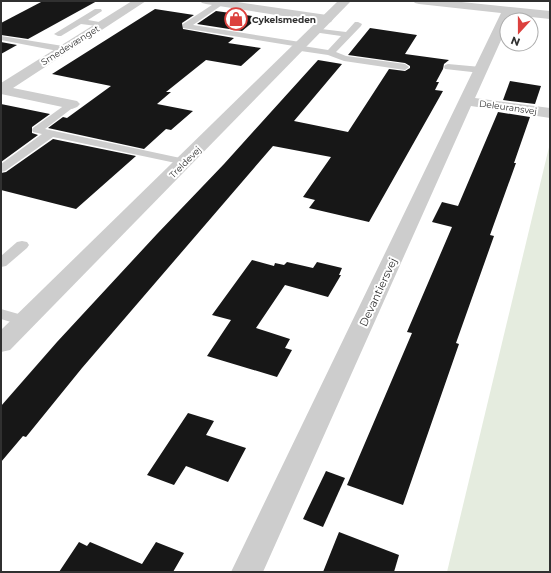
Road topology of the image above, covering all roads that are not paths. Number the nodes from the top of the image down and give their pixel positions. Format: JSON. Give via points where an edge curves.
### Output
{"nodes":[{"id":1,"x":140,"y":1,"type":"edge"},
{"id":2,"x":206,"y":1,"type":"edge"},
{"id":3,"x":345,"y":1,"type":"edge"},
{"id":4,"x":419,"y":1,"type":"edge"},
{"id":5,"x":550,"y":2,"type":"edge"},
{"id":6,"x":221,"y":3,"type":"junction"},
{"id":7,"x":98,"y":11,"type":"dead end"},
{"id":8,"x":508,"y":11,"type":"junction"},
{"id":9,"x":548,"y":15,"type":"edge"},
{"id":10,"x":80,"y":21,"type":"junction"},
{"id":11,"x":321,"y":24,"type":"junction"},
{"id":12,"x":358,"y":24,"type":"dead end"},
{"id":13,"x":102,"y":25,"type":"junction"},
{"id":14,"x":58,"y":34,"type":"dead end"},
{"id":15,"x":348,"y":35,"type":"junction"},
{"id":16,"x":1,"y":38,"type":"edge"},
{"id":17,"x":298,"y":47,"type":"junction"},
{"id":18,"x":63,"y":49,"type":"junction"},
{"id":19,"x":330,"y":54,"type":"junction"},
{"id":20,"x":448,"y":67,"type":"dead end"},
{"id":21,"x":405,"y":68,"type":"dead end"},
{"id":22,"x":481,"y":70,"type":"junction"},
{"id":23,"x":1,"y":89,"type":"edge"},
{"id":24,"x":467,"y":101,"type":"junction"},
{"id":25,"x":72,"y":104,"type":"joint"},
{"id":26,"x":550,"y":112,"type":"edge"},
{"id":27,"x":51,"y":133,"type":"junction"},
{"id":28,"x":185,"y":162,"type":"junction"},
{"id":29,"x":1,"y":169,"type":"edge"},
{"id":30,"x":22,"y":245,"type":"dead end"},
{"id":31,"x":1,"y":263,"type":"edge"},
{"id":32,"x":1,"y":314,"type":"edge"},
{"id":33,"x":24,"y":321,"type":"junction"},
{"id":34,"x":1,"y":344,"type":"edge"},
{"id":35,"x":247,"y":572,"type":"edge"}],
"edges":[{"from":1,"to":13,"type":"street","name":"Smedevænget"},
{"from":2,"to":6,"type":"street"},
{"from":3,"to":11,"type":"street","name":"Treldevej"},
{"from":4,"to":8,"type":"street"},
{"from":5,"to":9,"type":"street"},
{"from":6,"to":11,"type":"street"},
{"from":6,"to":17,"type":"lane","via":[[186,26]]},
{"from":7,"to":10,"type":"lane"},
{"from":8,"to":9,"type":"street"},
{"from":8,"to":22,"type":"street","name":"Devantiersvej"},
{"from":10,"to":13,"type":"lane"},
{"from":10,"to":14,"type":"lane"},
{"from":11,"to":15,"type":"lane"},
{"from":11,"to":17,"type":"street","name":"Treldevej"},
{"from":12,"to":15,"type":"lane"},
{"from":13,"to":18,"type":"street","name":"Smedevænget"},
{"from":15,"to":19,"type":"lane"},
{"from":16,"to":18,"type":"lane"},
{"from":17,"to":19,"type":"lane"},
{"from":17,"to":28,"type":"street","name":"Treldevej"},
{"from":18,"to":23,"type":"street","name":"Smedevænget"},
{"from":19,"to":21,"type":"lane"},
{"from":20,"to":22,"type":"lane"},
{"from":22,"to":24,"type":"street","name":"Devantiersvej"},
{"from":23,"to":25,"type":"street","name":"Smedevænget"},
{"from":24,"to":26,"type":"street","name":"Deleuransvej"},
{"from":24,"to":35,"type":"street","name":"Devantiersvej"},
{"from":25,"to":27,"type":"lane","via":[[37,130]]},
{"from":27,"to":28,"type":"lane"},
{"from":27,"to":29,"type":"lane"},
{"from":28,"to":33,"type":"street","name":"Treldevej"},
{"from":30,"to":31,"type":"lane"},
{"from":32,"to":33,"type":"lane"},
{"from":33,"to":34,"type":"street","name":"Treldevej"}]}
